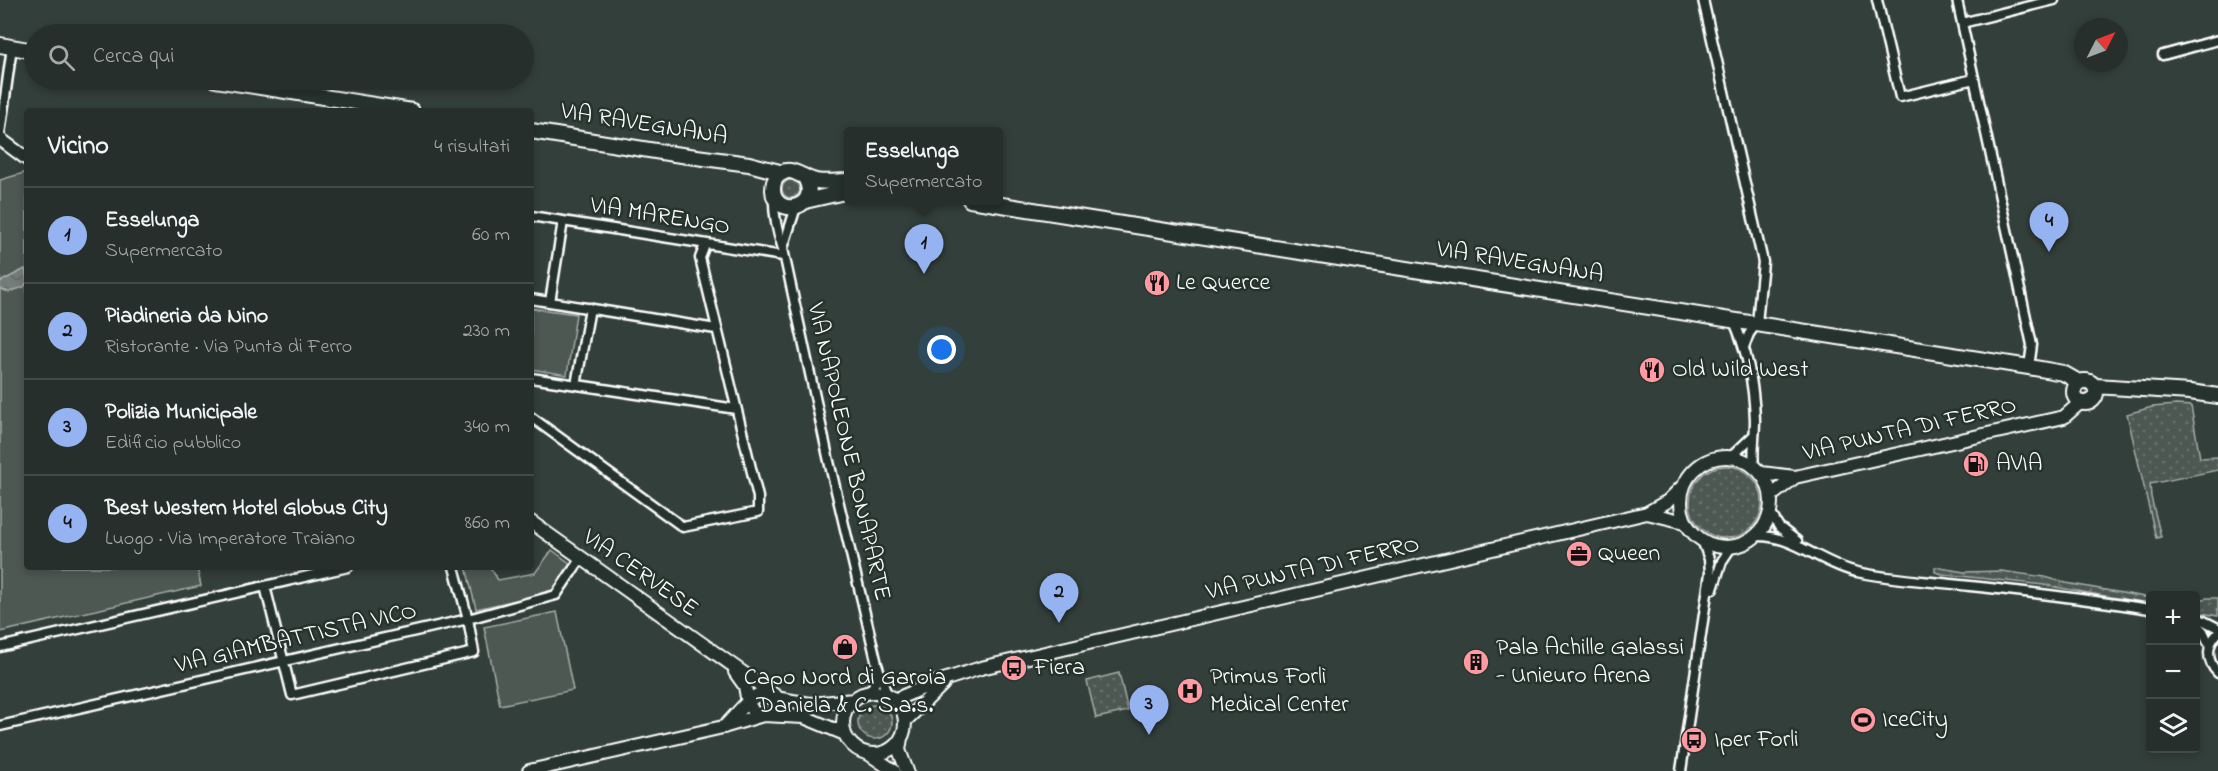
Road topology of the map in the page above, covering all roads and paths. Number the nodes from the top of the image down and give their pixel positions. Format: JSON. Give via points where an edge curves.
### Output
{"nodes":[{"id":1,"x":1703,"y":0,"type":"edge"},
{"id":2,"x":1877,"y":0,"type":"edge"},
{"id":3,"x":1957,"y":0,"type":"edge"},
{"id":4,"x":2054,"y":0,"type":"edge"},
{"id":5,"x":1962,"y":23,"type":"junction"},
{"id":6,"x":2218,"y":40,"type":"edge"},
{"id":7,"x":6,"y":46,"type":"edge"},
{"id":8,"x":24,"y":49,"type":"edge"},
{"id":9,"x":2163,"y":54,"type":"dead end"},
{"id":10,"x":1974,"y":79,"type":"junction"},
{"id":11,"x":264,"y":90,"type":"edge"},
{"id":12,"x":336,"y":105,"type":"edge"},
{"id":13,"x":374,"y":108,"type":"edge"},
{"id":14,"x":534,"y":131,"type":"edge"},
{"id":15,"x":0,"y":134,"type":"edge"},
{"id":16,"x":0,"y":139,"type":"edge"},
{"id":17,"x":24,"y":157,"type":"edge"},
{"id":18,"x":749,"y":164,"type":"junction"},
{"id":19,"x":783,"y":173,"type":"junction"},
{"id":20,"x":804,"y":176,"type":"junction"},
{"id":21,"x":844,"y":181,"type":"edge"},
{"id":22,"x":773,"y":192,"type":"junction"},
{"id":23,"x":844,"y":192,"type":"edge"},
{"id":24,"x":801,"y":204,"type":"junction"},
{"id":25,"x":996,"y":205,"type":"edge"},
{"id":26,"x":534,"y":216,"type":"edge"},
{"id":27,"x":563,"y":221,"type":"junction"},
{"id":28,"x":705,"y":245,"type":"junction"},
{"id":29,"x":783,"y":252,"type":"junction"},
{"id":30,"x":534,"y":299,"type":"edge"},
{"id":31,"x":550,"y":302,"type":"junction"},
{"id":32,"x":590,"y":308,"type":"junction"},
{"id":33,"x":1733,"y":319,"type":"junction"},
{"id":34,"x":1757,"y":323,"type":"junction"},
{"id":35,"x":716,"y":329,"type":"junction"},
{"id":36,"x":1744,"y":347,"type":"junction"},
{"id":37,"x":2029,"y":367,"type":"junction"},
{"id":38,"x":534,"y":378,"type":"edge"},
{"id":39,"x":576,"y":385,"type":"junction"},
{"id":40,"x":2095,"y":391,"type":"junction"},
{"id":41,"x":2078,"y":392,"type":"junction"},
{"id":42,"x":2218,"y":396,"type":"edge"},
{"id":43,"x":736,"y":410,"type":"junction"},
{"id":44,"x":534,"y":419,"type":"edge"},
{"id":45,"x":1753,"y":436,"type":"junction"},
{"id":46,"x":1731,"y":457,"type":"junction"},
{"id":47,"x":1758,"y":470,"type":"junction"},
{"id":48,"x":1795,"y":477,"type":"junction"},
{"id":49,"x":1684,"y":485,"type":"junction"},
{"id":50,"x":1771,"y":496,"type":"junction"},
{"id":51,"x":1770,"y":512,"type":"junction"},
{"id":52,"x":1647,"y":513,"type":"junction"},
{"id":53,"x":1685,"y":522,"type":"junction"},
{"id":54,"x":534,"y":524,"type":"edge"},
{"id":55,"x":1755,"y":536,"type":"junction"},
{"id":56,"x":1702,"y":540,"type":"junction"},
{"id":57,"x":1732,"y":546,"type":"junction"},
{"id":58,"x":1820,"y":556,"type":"junction"},
{"id":59,"x":581,"y":558,"type":"junction"},
{"id":60,"x":335,"y":570,"type":"edge"},
{"id":61,"x":455,"y":570,"type":"edge"},
{"id":62,"x":265,"y":586,"type":"junction"},
{"id":63,"x":2090,"y":602,"type":"junction"},
{"id":64,"x":2146,"y":608,"type":"edge"},
{"id":65,"x":1706,"y":613,"type":"junction"},
{"id":66,"x":2146,"y":614,"type":"edge"},
{"id":67,"x":468,"y":619,"type":"junction"},
{"id":68,"x":2200,"y":619,"type":"edge"},
{"id":69,"x":2200,"y":628,"type":"edge"},
{"id":70,"x":2218,"y":628,"type":"edge"},
{"id":71,"x":2218,"y":633,"type":"edge"},
{"id":72,"x":2210,"y":646,"type":"junction"},
{"id":73,"x":0,"y":647,"type":"edge"},
{"id":74,"x":724,"y":660,"type":"junction"},
{"id":75,"x":284,"y":662,"type":"junction"},
{"id":76,"x":877,"y":664,"type":"junction"},
{"id":77,"x":2218,"y":674,"type":"edge"},
{"id":78,"x":952,"y":678,"type":"junction"},
{"id":79,"x":868,"y":693,"type":"junction"},
{"id":80,"x":777,"y":697,"type":"junction"},
{"id":81,"x":890,"y":697,"type":"junction"},
{"id":82,"x":854,"y":700,"type":"junction"},
{"id":83,"x":748,"y":703,"type":"junction"},
{"id":84,"x":763,"y":716,"type":"junction"},
{"id":85,"x":905,"y":721,"type":"junction"},
{"id":86,"x":0,"y":726,"type":"edge"},
{"id":87,"x":723,"y":727,"type":"junction"},
{"id":88,"x":845,"y":734,"type":"junction"},
{"id":89,"x":901,"y":738,"type":"junction"},
{"id":90,"x":868,"y":753,"type":"junction"},
{"id":91,"x":529,"y":771,"type":"edge"},
{"id":92,"x":894,"y":771,"type":"edge"},
{"id":93,"x":908,"y":771,"type":"edge"},
{"id":94,"x":1681,"y":771,"type":"edge"}],
"edges":[{"from":1,"to":34,"type":"street","via":[[1763,262]]},
{"from":2,"to":10,"type":"street","via":[[1900,97]]},
{"from":3,"to":5,"type":"street"},
{"from":4,"to":5,"type":"street"},
{"from":5,"to":10,"type":"street"},
{"from":6,"to":9,"type":"street"},
{"from":7,"to":8,"type":"main road"},
{"from":7,"to":15,"type":"street"},
{"from":10,"to":37,"type":"street","via":[[2032,345]]},
{"from":11,"to":12,"type":"main road"},
{"from":12,"to":13,"type":"main road"},
{"from":14,"to":18,"type":"main road","name":"VIA RAVEGNANA"},
{"from":16,"to":17,"type":"street"},
{"from":18,"to":19,"type":"main road","name":"VIA RAVEGNANA"},
{"from":18,"to":22,"type":"main road","name":"VIA RAVEGNANA"},
{"from":19,"to":20,"type":"main road","via":[[794,171]]},
{"from":19,"to":22,"type":"main road","via":[[776,179]]},
{"from":20,"to":21,"type":"main road","via":[[815,181]]},
{"from":20,"to":24,"type":"main road","via":[[809,191]]},
{"from":22,"to":24,"type":"main road","via":[[784,206]]},
{"from":22,"to":29,"type":"street","name":"VIA NAPOLEONE BONAPARTE"},
{"from":23,"to":24,"type":"main road"},
{"from":24,"to":29,"type":"street"},
{"from":25,"to":33,"type":"main road","name":"VIA RAVEGNANA"},
{"from":26,"to":27,"type":"street","name":"VIA MARENGO"},
{"from":27,"to":28,"type":"street","name":"VIA MARENGO"},
{"from":27,"to":31,"type":"street"},
{"from":28,"to":29,"type":"street","name":"VIA MARENGO"},
{"from":28,"to":35,"type":"street","via":[[700,258]]},
{"from":29,"to":76,"type":"street","name":"VIA NAPOLEONE BONAPARTE"},
{"from":30,"to":31,"type":"street"},
{"from":31,"to":32,"type":"street"},
{"from":32,"to":35,"type":"street"},
{"from":32,"to":39,"type":"street"},
{"from":33,"to":34,"type":"main road","name":"VIA RAVEGNANA"},
{"from":33,"to":36,"type":"street"},
{"from":34,"to":36,"type":"street"},
{"from":34,"to":37,"type":"main road","name":"VIA RAVEGNANA"},
{"from":35,"to":43,"type":"street"},
{"from":36,"to":45,"type":"street","via":[[1754,411]]},
{"from":37,"to":41,"type":"main road","name":"VIA RAVEGNANA","via":[[2063,373]]},
{"from":38,"to":39,"type":"street"},
{"from":39,"to":43,"type":"street"},
{"from":40,"to":41,"type":"main road","via":[[2088,402]]},
{"from":40,"to":41,"type":"main road","name":"VIA RAVEGNANA","via":[[2086,380]]},
{"from":40,"to":42,"type":"main road"},
{"from":41,"to":48,"type":"street","name":"VIA PUNTA DI FERRO","via":[[2064,417]]},
{"from":43,"to":44,"type":"street","via":[[758,497],[758,512],[683,527]]},
{"from":45,"to":46,"type":"street"},
{"from":45,"to":47,"type":"street"},
{"from":46,"to":47,"type":"street"},
{"from":46,"to":49,"type":"street","via":[[1703,462]]},
{"from":47,"to":48,"type":"street"},
{"from":47,"to":50,"type":"street"},
{"from":48,"to":50,"type":"street","name":"VIA PUNTA DI FERRO"},
{"from":49,"to":52,"type":"street","via":[[1668,501]]},
{"from":49,"to":53,"type":"street","via":[[1681,500]]},
{"from":50,"to":51,"type":"street"},
{"from":51,"to":55,"type":"street"},
{"from":51,"to":58,"type":"street","via":[[1784,533]]},
{"from":52,"to":53,"type":"street","name":"VIA PUNTA DI FERRO"},
{"from":52,"to":78,"type":"street","name":"VIA PUNTA DI FERRO"},
{"from":53,"to":56,"type":"street"},
{"from":54,"to":59,"type":"street","name":"VIA CERVESE"},
{"from":55,"to":57,"type":"street"},
{"from":55,"to":58,"type":"street","via":[[1785,540]]},
{"from":56,"to":57,"type":"street","via":[[1716,546]]},
{"from":56,"to":65,"type":"street","via":[[1710,573]]},
{"from":57,"to":65,"type":"street","via":[[1722,561]]},
{"from":58,"to":63,"type":"street","via":[[1838,566],[1869,574]]},
{"from":59,"to":67,"type":"street","name":"VIA GIAMBATTISTA VICO","via":[[556,595]]},
{"from":59,"to":74,"type":"street","name":"VIA CERVESE"},
{"from":60,"to":62,"type":"street"},
{"from":61,"to":67,"type":"street"},
{"from":62,"to":73,"type":"street"},
{"from":62,"to":75,"type":"street"},
{"from":63,"to":64,"type":"street"},
{"from":63,"to":66,"type":"street"},
{"from":65,"to":94,"type":"street"},
{"from":67,"to":75,"type":"street","name":"VIA GIAMBATTISTA VICO"},
{"from":67,"to":75,"type":"street","via":[[474,652],[304,693],[292,695]]},
{"from":68,"to":70,"type":"street"},
{"from":69,"to":72,"type":"street"},
{"from":71,"to":72,"type":"street"},
{"from":72,"to":77,"type":"street","via":[[2211,663]]},
{"from":74,"to":80,"type":"street","name":"VIA CERVESE"},
{"from":74,"to":83,"type":"street","name":"VIA CERVESE","via":[[742,681]]},
{"from":75,"to":86,"type":"street","name":"VIA GIAMBATTISTA VICO"},
{"from":76,"to":79,"type":"street","name":"VIA NAPOLEONE BONAPARTE","via":[[875,683]]},
{"from":76,"to":81,"type":"street","name":"VIA NAPOLEONE BONAPARTE"},
{"from":78,"to":81,"type":"street","name":"VIA PUNTA DI FERRO"},
{"from":78,"to":85,"type":"street","name":"VIA PUNTA DI FERRO","via":[[932,692]]},
{"from":79,"to":81,"type":"street"},
{"from":79,"to":82,"type":"street","name":"VIA CERVESE"},
{"from":80,"to":82,"type":"street","name":"VIA CERVESE","via":[[810,704]]},
{"from":80,"to":83,"type":"street","name":"VIA CERVESE","via":[[758,695]]},
{"from":81,"to":85,"type":"street","via":[[902,710]]},
{"from":82,"to":88,"type":"street","via":[[844,717]]},
{"from":83,"to":84,"type":"street","name":"VIA CERVESE","via":[[754,713]]},
{"from":83,"to":87,"type":"street"},
{"from":84,"to":87,"type":"street"},
{"from":84,"to":88,"type":"street","via":[[804,717]]},
{"from":85,"to":89,"type":"street"},
{"from":87,"to":91,"type":"street"},
{"from":88,"to":90,"type":"street","via":[[853,746]]},
{"from":89,"to":90,"type":"street","via":[[886,751]]},
{"from":89,"to":93,"type":"street","via":[[899,750]]},
{"from":90,"to":92,"type":"street"}]}
